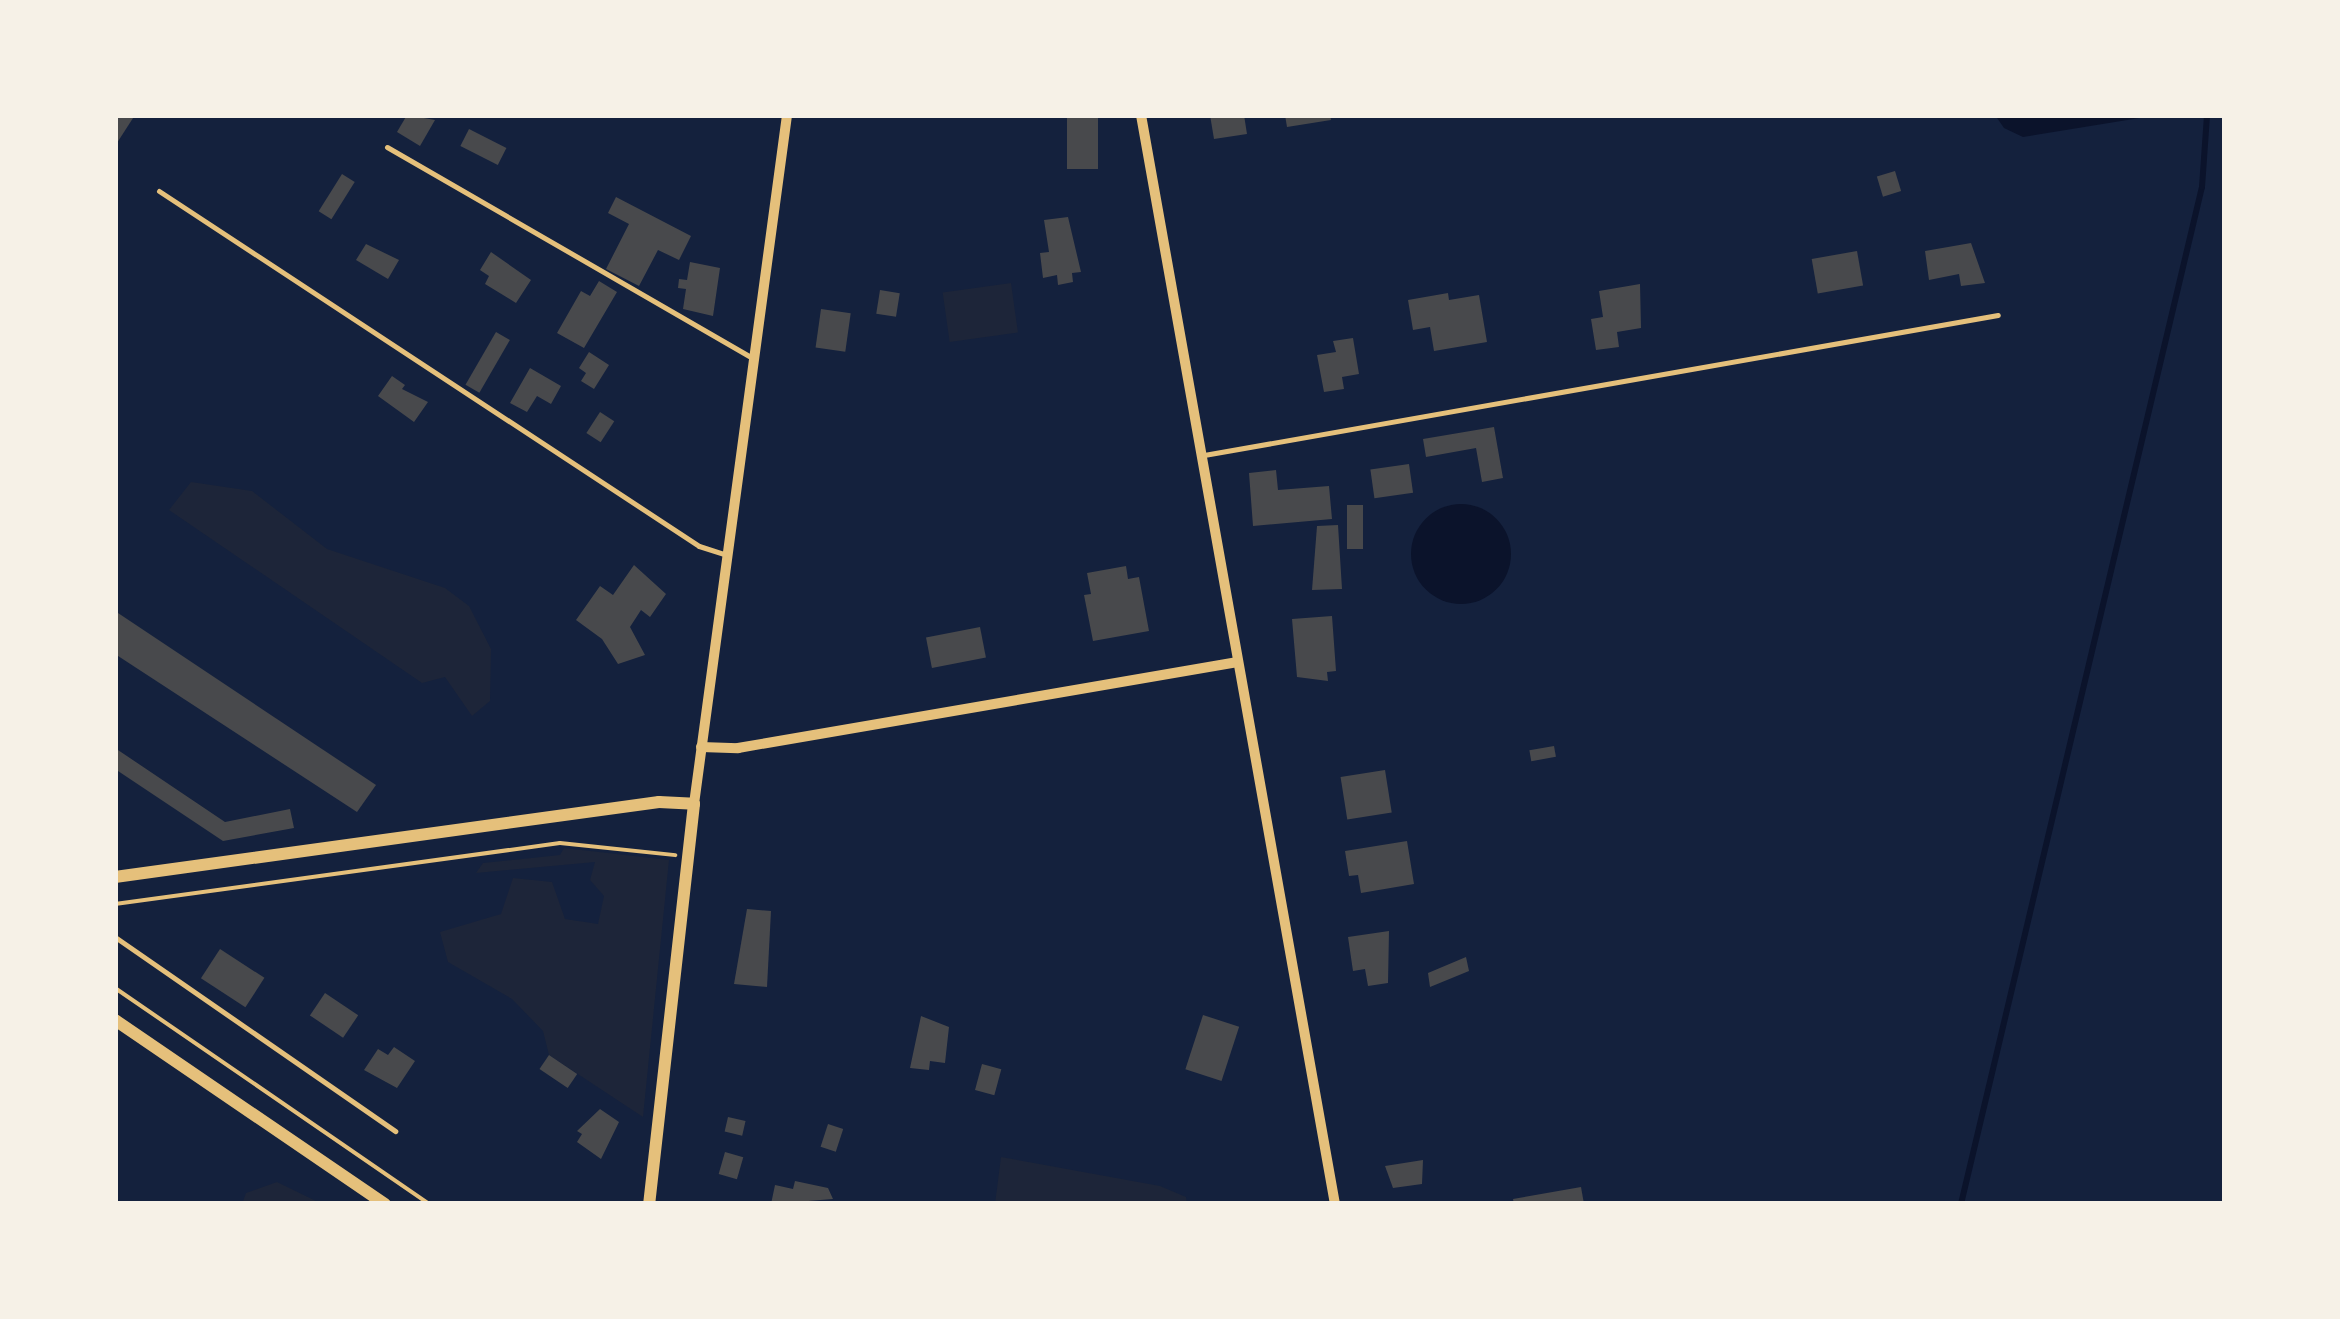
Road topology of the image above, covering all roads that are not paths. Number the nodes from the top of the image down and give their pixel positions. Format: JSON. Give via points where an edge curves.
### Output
{"nodes":[{"id":1,"x":1140,"y":115,"type":"edge"},
{"id":2,"x":785,"y":118,"type":"edge"},
{"id":3,"x":388,"y":147,"type":"dead end"},
{"id":4,"x":159,"y":190,"type":"dead end"},
{"id":5,"x":1998,"y":315,"type":"dead end"},
{"id":6,"x":754,"y":358,"type":"junction"},
{"id":7,"x":1201,"y":455,"type":"junction"},
{"id":8,"x":727,"y":556,"type":"junction"},
{"id":9,"x":1238,"y":662,"type":"junction"},
{"id":10,"x":701,"y":747,"type":"junction"},
{"id":11,"x":694,"y":804,"type":"junction"},
{"id":12,"x":115,"y":877,"type":"edge"},
{"id":13,"x":115,"y":937,"type":"edge"},
{"id":14,"x":115,"y":1020,"type":"edge"},
{"id":15,"x":395,"y":1131,"type":"dead end"},
{"id":16,"x":385,"y":1204,"type":"edge"},
{"id":17,"x":649,"y":1204,"type":"edge"},
{"id":18,"x":1335,"y":1204,"type":"edge"}],
"edges":[{"from":1,"to":7,"type":"street"},
{"from":2,"to":6,"type":"street"},
{"from":3,"to":6,"type":"lane","via":[[733,353]]},
{"from":4,"to":8,"type":"lane","via":[[699,546]]},
{"from":5,"to":7,"type":"lane"},
{"from":6,"to":8,"type":"street"},
{"from":7,"to":9,"type":"street"},
{"from":8,"to":10,"type":"street"},
{"from":9,"to":10,"type":"street","via":[[738,748]]},
{"from":9,"to":18,"type":"street"},
{"from":10,"to":11,"type":"street"},
{"from":11,"to":12,"type":"street","via":[[659,802]]},
{"from":11,"to":17,"type":"street"},
{"from":13,"to":15,"type":"lane"},
{"from":14,"to":16,"type":"street"}]}
